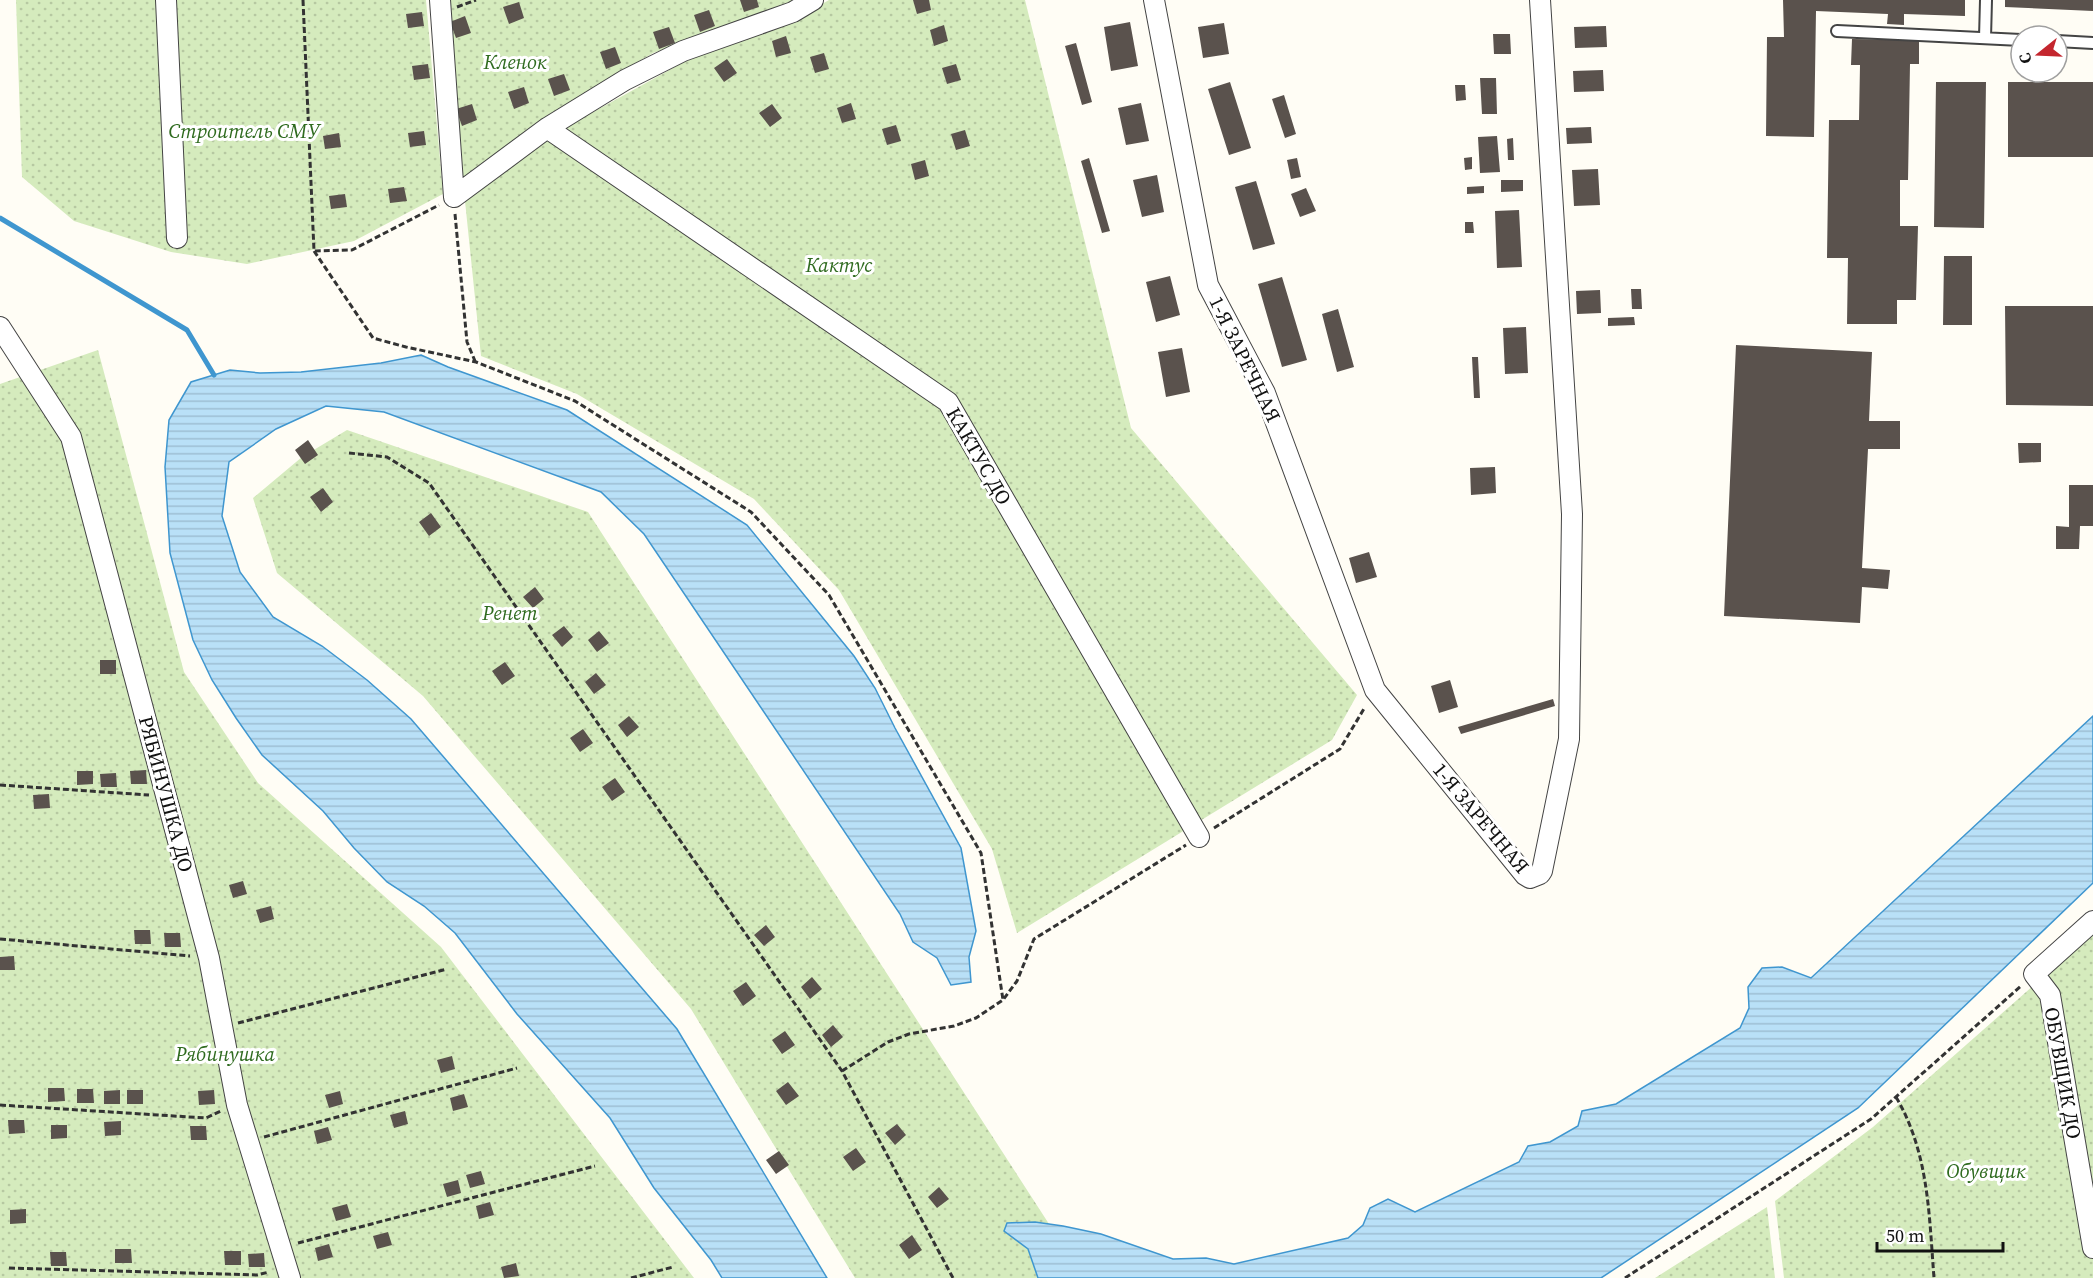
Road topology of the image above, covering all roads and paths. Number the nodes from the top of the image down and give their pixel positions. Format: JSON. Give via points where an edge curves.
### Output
{"nodes":[{"id":1,"x":166,"y":0,"type":"edge"},
{"id":2,"x":303,"y":0,"type":"edge"},
{"id":3,"x":440,"y":0,"type":"edge"},
{"id":4,"x":813,"y":0,"type":"edge"},
{"id":5,"x":1154,"y":0,"type":"edge"},
{"id":6,"x":1540,"y":0,"type":"edge"},
{"id":7,"x":1986,"y":0,"type":"edge"},
{"id":8,"x":1837,"y":31,"type":"dead end"},
{"id":9,"x":1984,"y":38,"type":"junction"},
{"id":10,"x":2009,"y":39,"type":"edge"},
{"id":11,"x":2069,"y":42,"type":"edge"},
{"id":12,"x":2093,"y":43,"type":"edge"},
{"id":13,"x":547,"y":128,"type":"junction"},
{"id":14,"x":454,"y":197,"type":"junction"},
{"id":15,"x":177,"y":238,"type":"dead end"},
{"id":16,"x":314,"y":251,"type":"junction"},
{"id":17,"x":0,"y":327,"type":"edge"},
{"id":18,"x":476,"y":362,"type":"junction"},
{"id":19,"x":349,"y":453,"type":"dead end"},
{"id":20,"x":1375,"y":690,"type":"junction"},
{"id":21,"x":0,"y":785,"type":"edge"},
{"id":22,"x":166,"y":794,"type":"junction"},
{"id":23,"x":1199,"y":837,"type":"junction"},
{"id":24,"x":2093,"y":921,"type":"edge"},
{"id":25,"x":0,"y":939,"type":"edge"},
{"id":26,"x":209,"y":958,"type":"junction"},
{"id":27,"x":447,"y":969,"type":"dead end"},
{"id":28,"x":2034,"y":974,"type":"junction"},
{"id":29,"x":1003,"y":1000,"type":"junction"},
{"id":30,"x":222,"y":1027,"type":"junction"},
{"id":31,"x":517,"y":1068,"type":"dead end"},
{"id":32,"x":842,"y":1071,"type":"junction"},
{"id":33,"x":1896,"y":1097,"type":"junction"},
{"id":34,"x":0,"y":1105,"type":"edge"},
{"id":35,"x":237,"y":1105,"type":"junction"},
{"id":36,"x":248,"y":1141,"type":"junction"},
{"id":37,"x":596,"y":1166,"type":"dead end"},
{"id":38,"x":2093,"y":1248,"type":"edge"},
{"id":39,"x":286,"y":1264,"type":"edge"},
{"id":40,"x":673,"y":1267,"type":"dead end"},
{"id":41,"x":9,"y":1268,"type":"dead end"},
{"id":42,"x":631,"y":1278,"type":"edge"},
{"id":43,"x":953,"y":1278,"type":"edge"},
{"id":44,"x":1625,"y":1278,"type":"edge"},
{"id":45,"x":1934,"y":1278,"type":"edge"}],
"edges":[{"from":1,"to":15,"type":"street"},
{"from":2,"to":16,"type":"path"},
{"from":3,"to":14,"type":"street"},
{"from":4,"to":13,"type":"street","via":[[793,12],[683,51],[625,80]]},
{"from":5,"to":20,"type":"street","name":"1-Я ЗАРЕЧНАЯ","via":[[1208,285],[1265,393]]},
{"from":6,"to":20,"type":"street","name":"1-Я ЗАРЕЧНАЯ","via":[[1572,514],[1569,739],[1540,874],[1530,878],[1525,875]]},
{"from":7,"to":9,"type":"lane"},
{"from":8,"to":9,"type":"lane"},
{"from":9,"to":10,"type":"lane"},
{"from":11,"to":12,"type":"lane"},
{"from":13,"to":14,"type":"street"},
{"from":13,"to":23,"type":"street","name":"КАКТУС ДО","via":[[948,402]]},
{"from":14,"to":16,"type":"path","via":[[352,250]]},
{"from":14,"to":18,"type":"path","via":[[467,342]]},
{"from":16,"to":18,"type":"path","via":[[373,338]]},
{"from":17,"to":22,"type":"street","name":"РЯБИНУШКА ДО","via":[[71,437]]},
{"from":18,"to":29,"type":"path","via":[[575,401],[751,512],[829,595],[981,854]]},
{"from":19,"to":32,"type":"path","via":[[387,457],[429,483]]},
{"from":20,"to":23,"type":"path","via":[[1340,749]]},
{"from":21,"to":22,"type":"path"},
{"from":22,"to":26,"type":"street","name":"РЯБИНУШКА ДО"},
{"from":23,"to":29,"type":"path","via":[[1034,939],[1017,981]]},
{"from":24,"to":28,"type":"street"},
{"from":25,"to":26,"type":"path"},
{"from":26,"to":30,"type":"street","name":"РЯБИНУШКА ДО"},
{"from":27,"to":30,"type":"path"},
{"from":28,"to":33,"type":"path"},
{"from":28,"to":38,"type":"street","name":"ОБУВЩИК ДО","via":[[2050,995]]},
{"from":29,"to":32,"type":"path","via":[[976,1018],[888,1042]]},
{"from":30,"to":35,"type":"street","name":"РЯБИНУШКА ДО"},
{"from":31,"to":36,"type":"path"},
{"from":32,"to":43,"type":"path"},
{"from":33,"to":44,"type":"path","via":[[1871,1119]]},
{"from":33,"to":45,"type":"path","via":[[1910,1119],[1926,1179]]},
{"from":34,"to":35,"type":"path","via":[[206,1118]]},
{"from":35,"to":36,"type":"street","name":"РЯБИНУШКА ДО"},
{"from":36,"to":39,"type":"street","name":"РЯБИНУШКА ДО"},
{"from":37,"to":39,"type":"path"},
{"from":39,"to":41,"type":"path","via":[[257,1275]]},
{"from":40,"to":42,"type":"path"}]}
